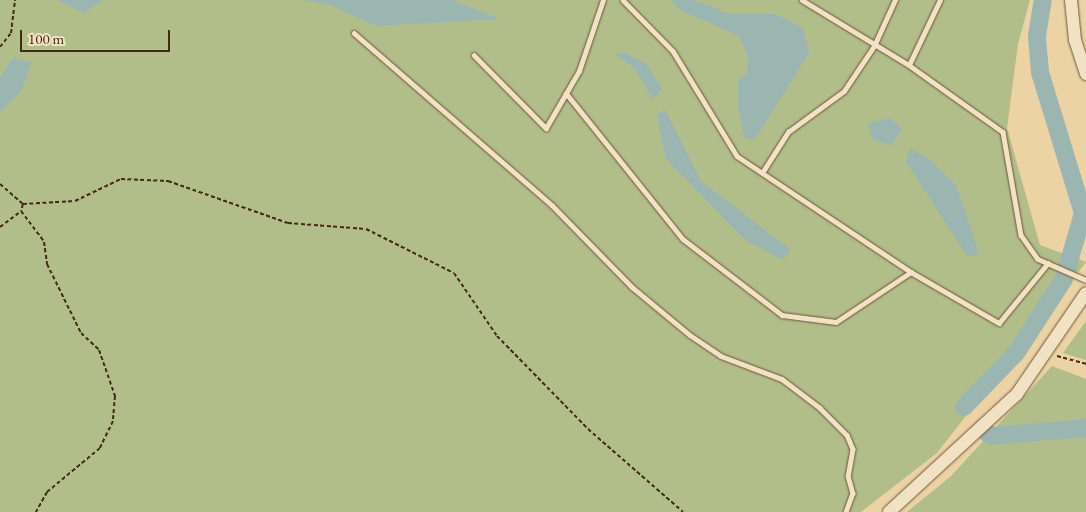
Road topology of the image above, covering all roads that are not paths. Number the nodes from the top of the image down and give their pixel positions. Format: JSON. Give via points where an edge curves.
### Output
{"nodes":[{"id":1,"x":603,"y":0,"type":"edge"},
{"id":2,"x":623,"y":0,"type":"edge"},
{"id":3,"x":802,"y":0,"type":"edge"},
{"id":4,"x":895,"y":0,"type":"edge"},
{"id":5,"x":940,"y":0,"type":"edge"},
{"id":6,"x":1071,"y":0,"type":"edge"},
{"id":7,"x":354,"y":33,"type":"dead end"},
{"id":8,"x":874,"y":46,"type":"junction"},
{"id":9,"x":474,"y":55,"type":"dead end"},
{"id":10,"x":909,"y":65,"type":"junction"},
{"id":11,"x":1086,"y":74,"type":"edge"},
{"id":12,"x":566,"y":93,"type":"junction"},
{"id":13,"x":762,"y":173,"type":"junction"},
{"id":14,"x":1048,"y":264,"type":"junction"},
{"id":15,"x":911,"y":272,"type":"junction"},
{"id":16,"x":1086,"y":280,"type":"edge"},
{"id":17,"x":1086,"y":293,"type":"edge"},
{"id":18,"x":846,"y":512,"type":"edge"},
{"id":19,"x":889,"y":512,"type":"edge"}],
"edges":[{"from":1,"to":12,"type":"lane","via":[[579,71]]},
{"from":2,"to":13,"type":"lane","via":[[673,51],[737,156]]},
{"from":3,"to":8,"type":"lane"},
{"from":4,"to":8,"type":"lane"},
{"from":5,"to":10,"type":"lane"},
{"from":6,"to":11,"type":"street","via":[[1075,40]]},
{"from":7,"to":18,"type":"lane","via":[[552,205],[632,287],[690,335],[721,356],[782,379],[820,408],[847,435],[853,449],[848,476],[853,493]]},
{"from":8,"to":10,"type":"lane"},
{"from":8,"to":13,"type":"lane","via":[[844,91],[788,132]]},
{"from":9,"to":12,"type":"lane","via":[[546,128]]},
{"from":10,"to":14,"type":"lane","via":[[1003,132],[1021,235],[1038,259]]},
{"from":12,"to":15,"type":"lane","via":[[683,239],[782,314],[836,322]]},
{"from":13,"to":15,"type":"lane"},
{"from":14,"to":15,"type":"lane","via":[[1000,323]]},
{"from":14,"to":16,"type":"lane"},
{"from":17,"to":19,"type":"street","via":[[1017,394]]}]}
